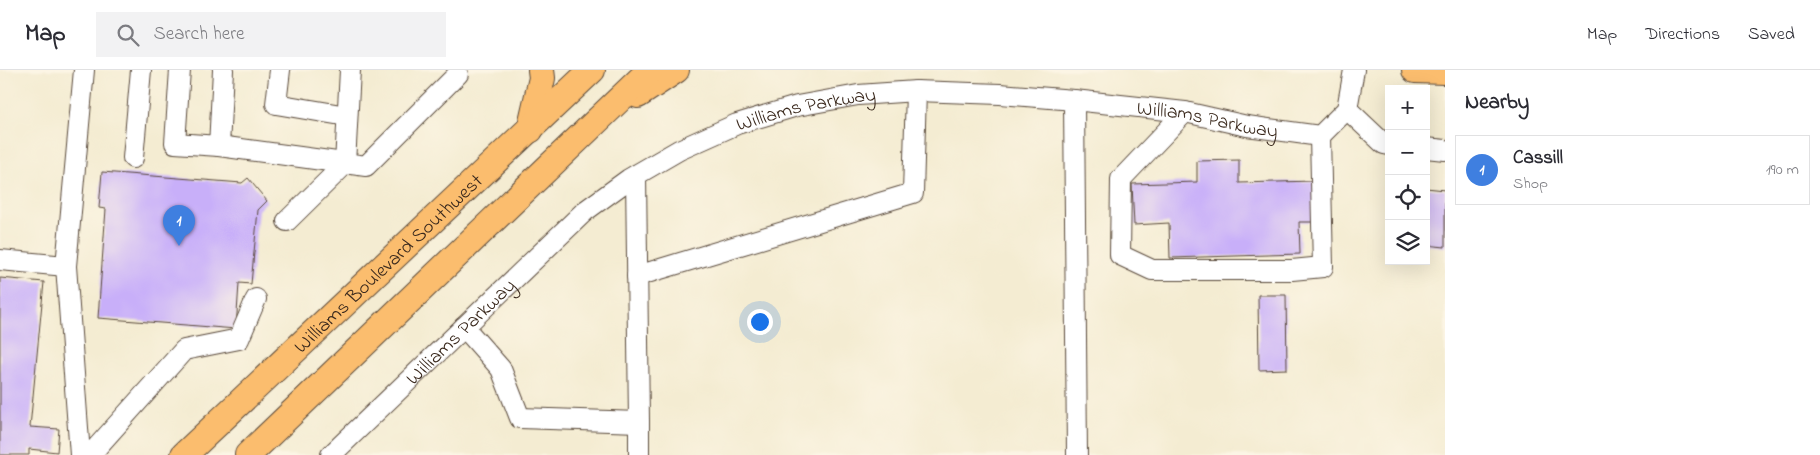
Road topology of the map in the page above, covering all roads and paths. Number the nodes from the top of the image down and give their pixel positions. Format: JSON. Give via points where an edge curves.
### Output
{"nodes":[{"id":1,"x":84,"y":70,"type":"edge"},
{"id":2,"x":141,"y":70,"type":"edge"},
{"id":3,"x":180,"y":70,"type":"edge"},
{"id":4,"x":223,"y":70,"type":"edge"},
{"id":5,"x":280,"y":70,"type":"edge"},
{"id":6,"x":350,"y":70,"type":"edge"},
{"id":7,"x":541,"y":70,"type":"edge"},
{"id":8,"x":592,"y":70,"type":"edge"},
{"id":9,"x":650,"y":70,"type":"edge"},
{"id":10,"x":676,"y":70,"type":"edge"},
{"id":11,"x":1354,"y":70,"type":"edge"},
{"id":12,"x":1415,"y":70,"type":"edge"},
{"id":13,"x":1445,"y":71,"type":"edge"},
{"id":14,"x":458,"y":74,"type":"dead end"},
{"id":15,"x":916,"y":90,"type":"junction"},
{"id":16,"x":1074,"y":100,"type":"junction"},
{"id":17,"x":1348,"y":109,"type":"junction"},
{"id":18,"x":1185,"y":112,"type":"junction"},
{"id":19,"x":347,"y":116,"type":"junction"},
{"id":20,"x":530,"y":130,"type":"junction"},
{"id":21,"x":588,"y":130,"type":"junction"},
{"id":22,"x":1320,"y":136,"type":"junction"},
{"id":23,"x":1385,"y":144,"type":"edge"},
{"id":24,"x":219,"y":146,"type":"junction"},
{"id":25,"x":1430,"y":148,"type":"edge"},
{"id":26,"x":1445,"y":150,"type":"edge"},
{"id":27,"x":133,"y":158,"type":"dead end"},
{"id":28,"x":345,"y":164,"type":"junction"},
{"id":29,"x":636,"y":175,"type":"junction"},
{"id":30,"x":287,"y":221,"type":"dead end"},
{"id":31,"x":0,"y":260,"type":"edge"},
{"id":32,"x":66,"y":266,"type":"junction"},
{"id":33,"x":637,"y":276,"type":"junction"},
{"id":34,"x":256,"y":299,"type":"dead end"},
{"id":35,"x":464,"y":327,"type":"junction"},
{"id":36,"x":639,"y":422,"type":"junction"},
{"id":37,"x":80,"y":455,"type":"edge"},
{"id":38,"x":90,"y":455,"type":"edge"},
{"id":39,"x":184,"y":455,"type":"edge"},
{"id":40,"x":248,"y":455,"type":"edge"},
{"id":41,"x":331,"y":455,"type":"edge"},
{"id":42,"x":639,"y":455,"type":"edge"},
{"id":43,"x":1077,"y":455,"type":"edge"}],
"edges":[{"from":1,"to":32,"type":"street"},
{"from":2,"to":27,"type":"street"},
{"from":3,"to":24,"type":"street","via":[[175,143]]},
{"from":4,"to":24,"type":"street"},
{"from":5,"to":19,"type":"street","via":[[276,104]]},
{"from":6,"to":19,"type":"street"},
{"from":7,"to":20,"type":"main road"},
{"from":8,"to":20,"type":"main road","name":"Williams Boulevard Southwest"},
{"from":9,"to":21,"type":"main road","name":"Williams Boulevard Southwest"},
{"from":10,"to":21,"type":"main road"},
{"from":11,"to":17,"type":"street"},
{"from":12,"to":13,"type":"main road"},
{"from":14,"to":28,"type":"street","via":[[366,166]]},
{"from":15,"to":16,"type":"street","name":"Williams Parkway"},
{"from":15,"to":29,"type":"street","name":"Williams Parkway","via":[[858,95],[798,106],[737,124],[678,150]]},
{"from":15,"to":33,"type":"street","via":[[913,193]]},
{"from":16,"to":18,"type":"street","name":"Williams Parkway"},
{"from":16,"to":43,"type":"street"},
{"from":17,"to":22,"type":"street"},
{"from":17,"to":23,"type":"street"},
{"from":18,"to":22,"type":"street","name":"Williams Parkway","via":[[1247,126]]},
{"from":18,"to":22,"type":"street","via":[[1121,179],[1120,255],[1152,270],[1323,267]]},
{"from":19,"to":28,"type":"street"},
{"from":20,"to":39,"type":"main road","name":"Williams Boulevard Southwest"},
{"from":21,"to":40,"type":"main road","name":"Williams Boulevard Southwest"},
{"from":24,"to":28,"type":"street"},
{"from":25,"to":26,"type":"street"},
{"from":28,"to":30,"type":"street"},
{"from":29,"to":33,"type":"street"},
{"from":29,"to":35,"type":"street","name":"Williams Parkway","via":[[585,210]]},
{"from":31,"to":32,"type":"street"},
{"from":32,"to":37,"type":"street"},
{"from":33,"to":36,"type":"street"},
{"from":34,"to":38,"type":"street","via":[[239,339],[184,350]]},
{"from":35,"to":36,"type":"street","via":[[501,369],[520,418]]},
{"from":35,"to":41,"type":"street","name":"Williams Parkway"},
{"from":36,"to":42,"type":"street"}]}
